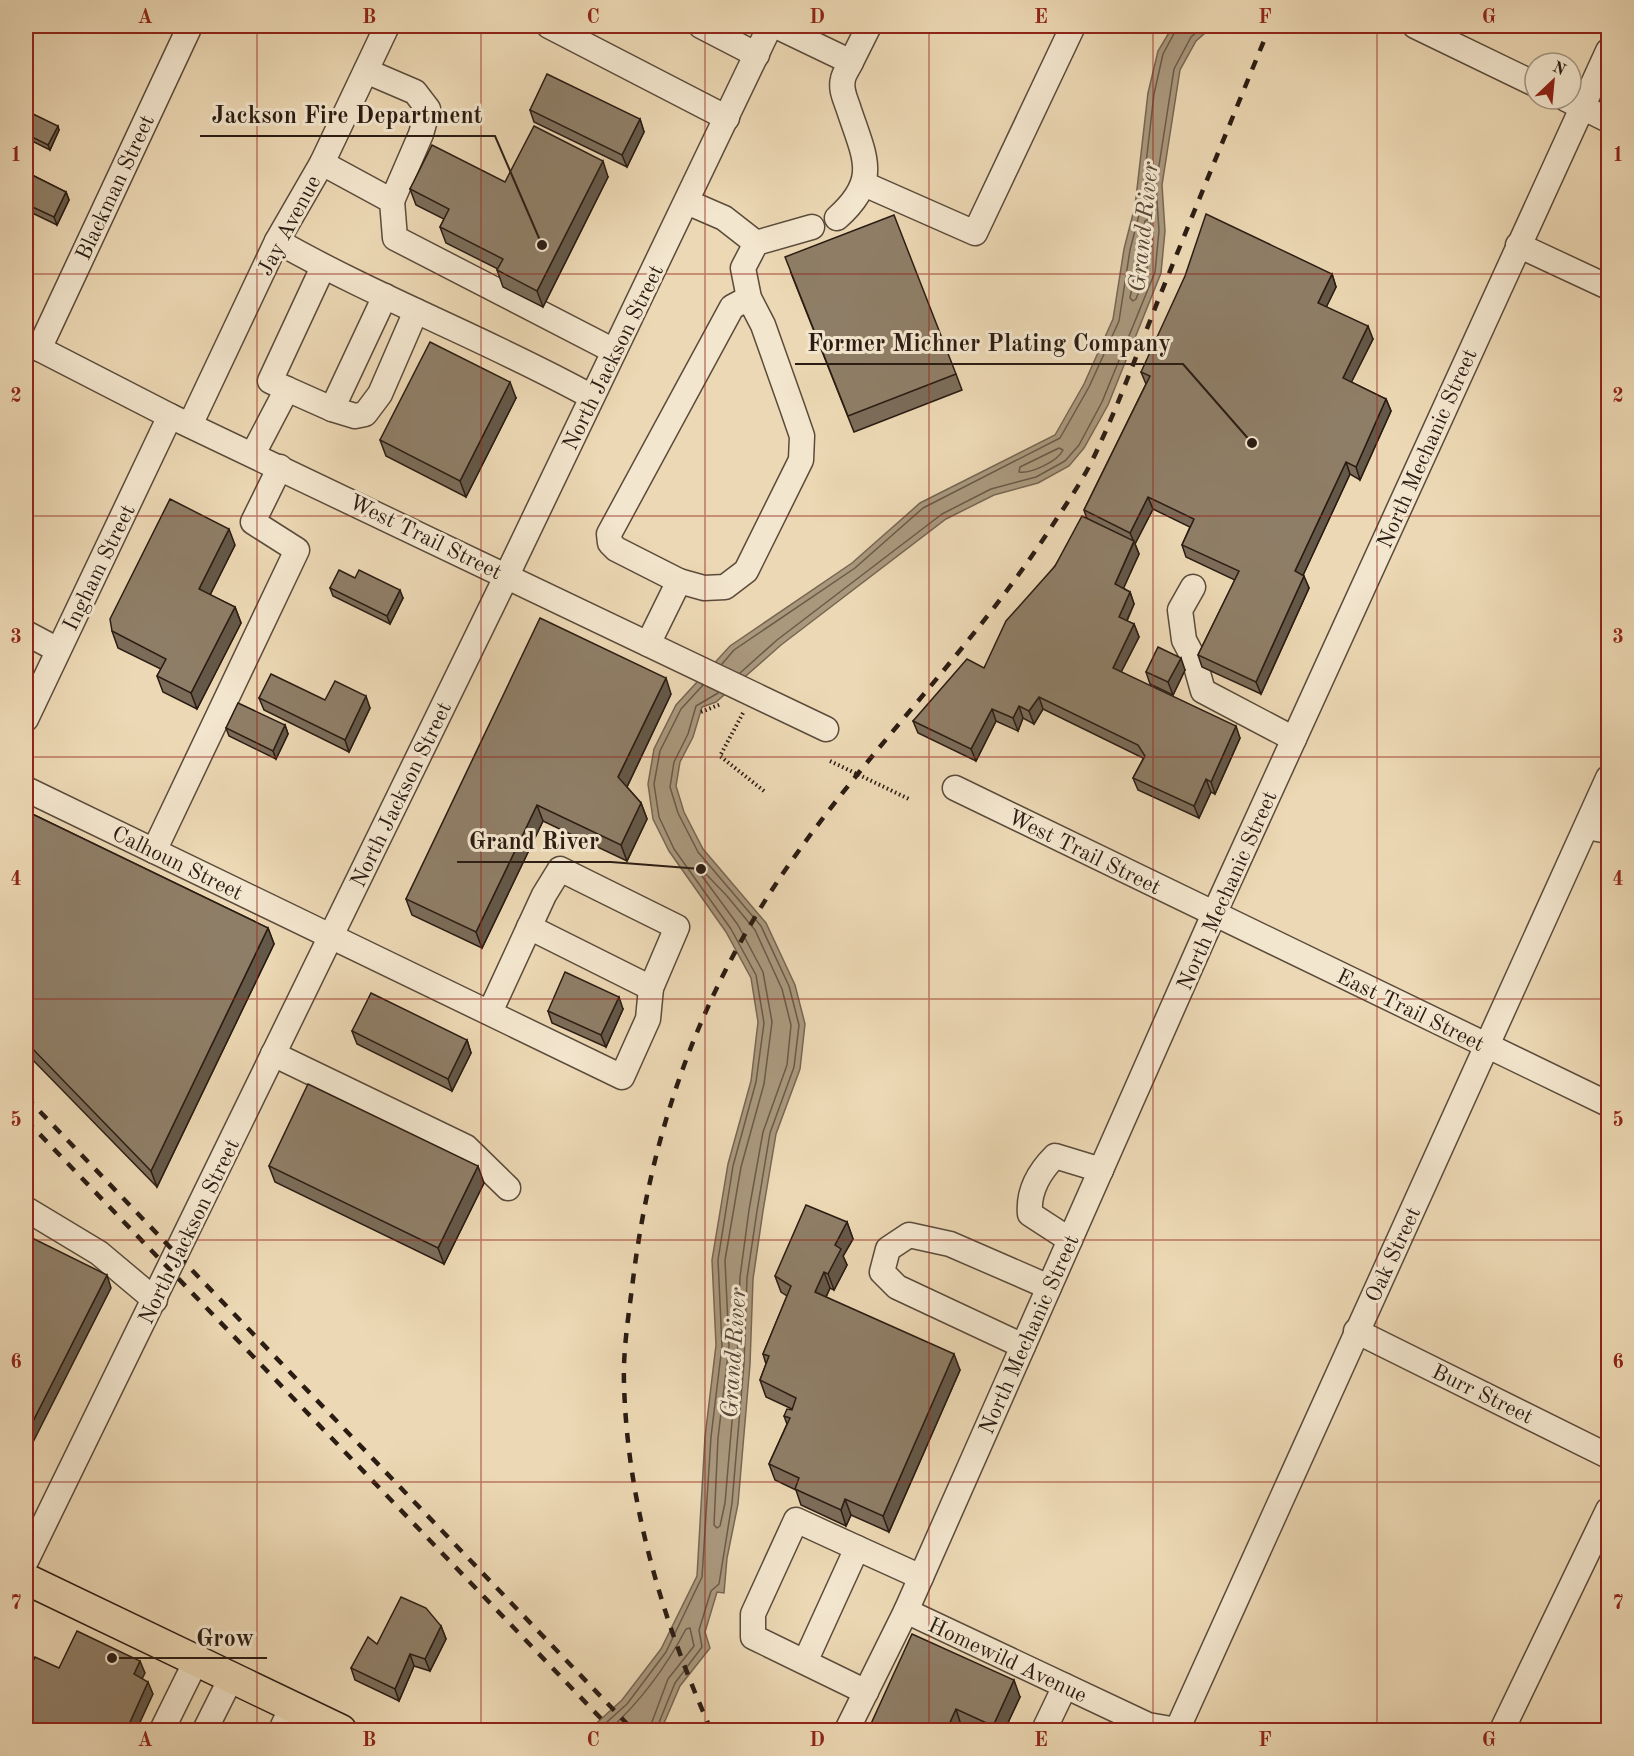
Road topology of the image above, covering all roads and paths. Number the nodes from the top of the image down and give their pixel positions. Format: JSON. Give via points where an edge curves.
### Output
{"nodes":[{"id":1,"x":190,"y":26,"type":"edge"},
{"id":2,"x":387,"y":26,"type":"edge"},
{"id":3,"x":549,"y":26,"type":"edge"},
{"id":4,"x":701,"y":26,"type":"edge"},
{"id":5,"x":771,"y":26,"type":"edge"},
{"id":6,"x":776,"y":26,"type":"edge"},
{"id":7,"x":869,"y":26,"type":"edge"},
{"id":8,"x":1073,"y":26,"type":"edge"},
{"id":9,"x":1415,"y":26,"type":"edge"},
{"id":10,"x":1608,"y":51,"type":"edge"},
{"id":11,"x":757,"y":56,"type":"junction"},
{"id":12,"x":851,"y":62,"type":"junction"},
{"id":13,"x":366,"y":71,"type":"junction"},
{"id":14,"x":1523,"y":78,"type":"edge"},
{"id":15,"x":1583,"y":89,"type":"edge"},
{"id":16,"x":1583,"y":108,"type":"edge"},
{"id":17,"x":1571,"y":111,"type":"edge"},
{"id":18,"x":727,"y":118,"type":"junction"},
{"id":19,"x":1608,"y":120,"type":"edge"},
{"id":20,"x":321,"y":163,"type":"junction"},
{"id":21,"x":864,"y":183,"type":"junction"},
{"id":22,"x":392,"y":201,"type":"junction"},
{"id":23,"x":687,"y":202,"type":"junction"},
{"id":24,"x":837,"y":218,"type":"dead end"},
{"id":25,"x":812,"y":226,"type":"dead end"},
{"id":26,"x":277,"y":242,"type":"junction"},
{"id":27,"x":756,"y":243,"type":"junction"},
{"id":28,"x":1518,"y":245,"type":"junction"},
{"id":29,"x":323,"y":267,"type":"junction"},
{"id":30,"x":1608,"y":287,"type":"edge"},
{"id":31,"x":385,"y":296,"type":"junction"},
{"id":32,"x":749,"y":298,"type":"junction"},
{"id":33,"x":416,"y":311,"type":"junction"},
{"id":34,"x":32,"y":346,"type":"edge"},
{"id":35,"x":614,"y":351,"type":"junction"},
{"id":36,"x":288,"y":389,"type":"junction"},
{"id":37,"x":591,"y":397,"type":"junction"},
{"id":38,"x":332,"y":409,"type":"junction"},
{"id":39,"x":180,"y":420,"type":"junction"},
{"id":40,"x":254,"y":454,"type":"junction"},
{"id":41,"x":280,"y":467,"type":"junction"},
{"id":42,"x":507,"y":575,"type":"junction"},
{"id":43,"x":679,"y":581,"type":"junction"},
{"id":44,"x":1193,"y":587,"type":"dead end"},
{"id":45,"x":26,"y":633,"type":"edge"},
{"id":46,"x":648,"y":644,"type":"junction"},
{"id":47,"x":58,"y":650,"type":"junction"},
{"id":48,"x":750,"y":692,"type":"junction"},
{"id":49,"x":722,"y":704,"type":"dead end"},
{"id":50,"x":701,"y":712,"type":"dead end"},
{"id":51,"x":26,"y":719,"type":"edge"},
{"id":52,"x":826,"y":729,"type":"dead end"},
{"id":53,"x":1294,"y":739,"type":"junction"},
{"id":54,"x":830,"y":761,"type":"dead end"},
{"id":55,"x":1608,"y":778,"type":"edge"},
{"id":56,"x":955,"y":788,"type":"dead end"},
{"id":57,"x":26,"y":789,"type":"edge"},
{"id":58,"x":764,"y":791,"type":"dead end"},
{"id":59,"x":911,"y":800,"type":"dead end"},
{"id":60,"x":1598,"y":829,"type":"edge"},
{"id":61,"x":154,"y":851,"type":"junction"},
{"id":62,"x":1214,"y":914,"type":"junction"},
{"id":63,"x":529,"y":927,"type":"junction"},
{"id":64,"x":331,"y":936,"type":"junction"},
{"id":65,"x":651,"y":988,"type":"junction"},
{"id":66,"x":490,"y":1012,"type":"junction"},
{"id":67,"x":1488,"y":1046,"type":"junction"},
{"id":68,"x":273,"y":1054,"type":"junction"},
{"id":69,"x":1608,"y":1104,"type":"edge"},
{"id":70,"x":1101,"y":1170,"type":"junction"},
{"id":71,"x":508,"y":1188,"type":"dead end"},
{"id":72,"x":26,"y":1209,"type":"edge"},
{"id":73,"x":1070,"y":1240,"type":"junction"},
{"id":74,"x":1049,"y":1287,"type":"junction"},
{"id":75,"x":155,"y":1300,"type":"junction"},
{"id":76,"x":1356,"y":1331,"type":"junction"},
{"id":77,"x":1023,"y":1346,"type":"junction"},
{"id":78,"x":1608,"y":1456,"type":"edge"},
{"id":79,"x":1608,"y":1509,"type":"edge"},
{"id":80,"x":857,"y":1548,"type":"junction"},
{"id":81,"x":26,"y":1561,"type":"edge"},
{"id":82,"x":921,"y":1577,"type":"junction"},
{"id":83,"x":26,"y":1579,"type":"edge"},
{"id":84,"x":906,"y":1611,"type":"junction"},
{"id":85,"x":196,"y":1661,"type":"junction"},
{"id":86,"x":805,"y":1662,"type":"junction"},
{"id":87,"x":231,"y":1678,"type":"junction"},
{"id":88,"x":1065,"y":1686,"type":"junction"},
{"id":89,"x":866,"y":1692,"type":"junction"},
{"id":90,"x":286,"y":1719,"type":"edge"},
{"id":91,"x":332,"y":1728,"type":"edge"},
{"id":92,"x":162,"y":1731,"type":"edge"},
{"id":93,"x":206,"y":1731,"type":"edge"},
{"id":94,"x":847,"y":1731,"type":"edge"},
{"id":95,"x":1044,"y":1731,"type":"edge"},
{"id":96,"x":1177,"y":1731,"type":"edge"},
{"id":97,"x":1502,"y":1731,"type":"edge"}],
"edges":[{"from":1,"to":34,"type":"street","name":"Blackman Street"},
{"from":2,"to":13,"type":"street","name":"Jay Avenue"},
{"from":3,"to":18,"type":"street"},
{"from":4,"to":11,"type":"street"},
{"from":5,"to":11,"type":"street","name":"North Jackson Street"},
{"from":6,"to":12,"type":"street"},
{"from":7,"to":12,"type":"street"},
{"from":8,"to":21,"type":"street","via":[[975,233]]},
{"from":9,"to":14,"type":"street"},
{"from":10,"to":15,"type":"street","name":"North Mechanic Street"},
{"from":11,"to":18,"type":"street","name":"North Jackson Street"},
{"from":12,"to":21,"type":"street","via":[[843,78],[843,91],[866,162]]},
{"from":13,"to":20,"type":"street","name":"Jay Avenue"},
{"from":13,"to":22,"type":"street","via":[[416,93],[428,109]]},
{"from":16,"to":19,"type":"street"},
{"from":17,"to":28,"type":"street","name":"North Mechanic Street"},
{"from":18,"to":23,"type":"street","name":"North Jackson Street"},
{"from":20,"to":22,"type":"street"},
{"from":20,"to":26,"type":"street","name":"Jay Avenue"},
{"from":21,"to":24,"type":"street","via":[[855,202]]},
{"from":22,"to":35,"type":"street","via":[[395,238]]},
{"from":23,"to":27,"type":"street","via":[[724,218]]},
{"from":23,"to":35,"type":"street","name":"North Jackson Street"},
{"from":25,"to":27,"type":"street"},
{"from":26,"to":29,"type":"street"},
{"from":26,"to":39,"type":"street","name":"Jay Avenue"},
{"from":27,"to":32,"type":"street","via":[[743,268]]},
{"from":28,"to":30,"type":"street"},
{"from":28,"to":53,"type":"street","name":"North Mechanic Street"},
{"from":29,"to":31,"type":"street"},
{"from":29,"to":36,"type":"street","via":[[270,381]]},
{"from":31,"to":33,"type":"street"},
{"from":31,"to":38,"type":"street"},
{"from":32,"to":43,"type":"street","via":[[732,307],[609,534],[616,549]]},
{"from":32,"to":43,"type":"street","via":[[763,325],[802,436],[801,460],[746,570],[725,587],[704,588]]},
{"from":33,"to":37,"type":"street"},
{"from":33,"to":38,"type":"street","via":[[380,394],[365,414],[355,416]]},
{"from":34,"to":39,"type":"street","name":"West Trail Street"},
{"from":35,"to":37,"type":"street","name":"North Jackson Street"},
{"from":36,"to":38,"type":"street"},
{"from":36,"to":40,"type":"street"},
{"from":37,"to":42,"type":"street","name":"North Jackson Street"},
{"from":39,"to":40,"type":"street","name":"West Trail Street"},
{"from":39,"to":47,"type":"street","name":"Ingham Street"},
{"from":40,"to":41,"type":"street","name":"West Trail Street"},
{"from":41,"to":42,"type":"street","name":"West Trail Street"},
{"from":41,"to":61,"type":"street","via":[[253,522],[297,550]]},
{"from":42,"to":46,"type":"street","name":"West Trail Street"},
{"from":42,"to":64,"type":"street","name":"North Jackson Street"},
{"from":43,"to":46,"type":"street"},
{"from":44,"to":53,"type":"street","via":[[1180,610],[1184,640],[1194,658],[1203,691]]},
{"from":45,"to":47,"type":"street"},
{"from":46,"to":48,"type":"street","name":"West Trail Street"},
{"from":47,"to":51,"type":"street","name":"Ingham Street"},
{"from":48,"to":52,"type":"street","name":"West Trail Street"},
{"from":48,"to":58,"type":"path","via":[[720,756]]},
{"from":49,"to":50,"type":"path"},
{"from":53,"to":62,"type":"street","name":"North Mechanic Street"},
{"from":54,"to":59,"type":"path"},
{"from":55,"to":60,"type":"street","name":"Oak Street"},
{"from":56,"to":62,"type":"street","name":"West Trail Street"},
{"from":57,"to":61,"type":"street","name":"Calhoun Street"},
{"from":60,"to":67,"type":"street","name":"Oak Street"},
{"from":61,"to":64,"type":"street","name":"Calhoun Street"},
{"from":62,"to":67,"type":"street","name":"East Trail Street"},
{"from":62,"to":70,"type":"street","name":"North Mechanic Street"},
{"from":63,"to":65,"type":"street"},
{"from":63,"to":65,"type":"street","via":[[560,869],[677,927]]},
{"from":63,"to":66,"type":"street"},
{"from":64,"to":66,"type":"street","name":"Calhoun Street"},
{"from":64,"to":68,"type":"street","name":"North Jackson Street"},
{"from":65,"to":66,"type":"street","name":"Calhoun Street","via":[[648,1019],[622,1077]]},
{"from":67,"to":69,"type":"street","name":"East Trail Street"},
{"from":67,"to":76,"type":"street","name":"Oak Street"},
{"from":68,"to":71,"type":"street","via":[[466,1147]]},
{"from":68,"to":75,"type":"street","name":"North Jackson Street"},
{"from":70,"to":73,"type":"street","name":"North Mechanic Street"},
{"from":70,"to":73,"type":"street","via":[[1055,1156],[1035,1183],[1030,1214]]},
{"from":72,"to":75,"type":"street","via":[[99,1252]]},
{"from":73,"to":74,"type":"street","name":"North Mechanic Street"},
{"from":74,"to":77,"type":"street","name":"North Mechanic Street"},
{"from":74,"to":77,"type":"street","via":[[950,1244],[909,1234],[888,1249],[882,1272],[897,1287]]},
{"from":75,"to":81,"type":"street","name":"North Jackson Street"},
{"from":76,"to":78,"type":"street","name":"Burr Street"},
{"from":76,"to":96,"type":"street","name":"Oak Street"},
{"from":77,"to":82,"type":"street","name":"North Mechanic Street"},
{"from":79,"to":97,"type":"street"},
{"from":80,"to":82,"type":"street"},
{"from":80,"to":86,"type":"street"},
{"from":80,"to":86,"type":"street","via":[[795,1520],[753,1614],[753,1637]]},
{"from":82,"to":84,"type":"street","name":"North Mechanic Street"},
{"from":83,"to":85,"type":"main road"},
{"from":84,"to":88,"type":"street","name":"Homewild Avenue"},
{"from":84,"to":89,"type":"street","name":"North Mechanic Street"},
{"from":85,"to":87,"type":"main road"},
{"from":85,"to":92,"type":"street"},
{"from":86,"to":89,"type":"street"},
{"from":87,"to":90,"type":"main road"},
{"from":87,"to":93,"type":"street"},
{"from":88,"to":95,"type":"street"},
{"from":88,"to":96,"type":"street","name":"Homewild Avenue","via":[[1148,1725]]},
{"from":89,"to":94,"type":"street","name":"North Mechanic Street"},
{"from":90,"to":91,"type":"main road"}]}
